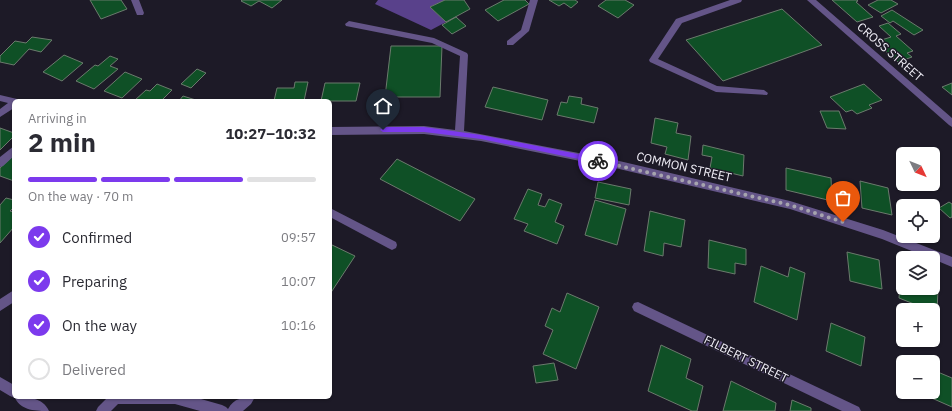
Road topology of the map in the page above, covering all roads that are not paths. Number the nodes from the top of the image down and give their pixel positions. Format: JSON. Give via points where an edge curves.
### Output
{"nodes":[{"id":1,"x":135,"y":0,"type":"edge"},
{"id":2,"x":534,"y":0,"type":"edge"},
{"id":3,"x":738,"y":0,"type":"edge"},
{"id":4,"x":811,"y":0,"type":"edge"},
{"id":5,"x":140,"y":12,"type":"dead end"},
{"id":6,"x":349,"y":24,"type":"dead end"},
{"id":7,"x":510,"y":43,"type":"dead end"},
{"id":8,"x":764,"y":93,"type":"dead end"},
{"id":9,"x":0,"y":98,"type":"edge"},
{"id":10,"x":12,"y":101,"type":"edge"},
{"id":11,"x":12,"y":104,"type":"edge"},
{"id":12,"x":0,"y":114,"type":"edge"},
{"id":13,"x":952,"y":123,"type":"edge"},
{"id":14,"x":332,"y":131,"type":"edge"},
{"id":15,"x":460,"y":134,"type":"junction"},
{"id":16,"x":12,"y":152,"type":"edge"},
{"id":17,"x":0,"y":163,"type":"edge"},
{"id":18,"x":332,"y":213,"type":"edge"},
{"id":19,"x":392,"y":245,"type":"dead end"},
{"id":20,"x":952,"y":262,"type":"edge"},
{"id":21,"x":12,"y":297,"type":"edge"},
{"id":22,"x":0,"y":306,"type":"edge"},
{"id":23,"x":638,"y":307,"type":"dead end"},
{"id":24,"x":0,"y":383,"type":"edge"},
{"id":25,"x":12,"y":391,"type":"edge"},
{"id":26,"x":24,"y":399,"type":"edge"},
{"id":27,"x":115,"y":399,"type":"edge"},
{"id":28,"x":179,"y":399,"type":"edge"},
{"id":29,"x":248,"y":399,"type":"edge"},
{"id":30,"x":43,"y":411,"type":"edge"},
{"id":31,"x":102,"y":411,"type":"edge"},
{"id":32,"x":222,"y":411,"type":"edge"},
{"id":33,"x":233,"y":411,"type":"edge"},
{"id":34,"x":855,"y":411,"type":"edge"}],
"edges":[{"from":1,"to":5,"type":"street"},
{"from":2,"to":7,"type":"street","via":[[525,31]]},
{"from":3,"to":8,"type":"street","via":[[679,21],[653,60],[716,90]]},
{"from":4,"to":13,"type":"street","name":"CROSS STREET"},
{"from":6,"to":15,"type":"street","via":[[434,41],[464,55]]},
{"from":9,"to":10,"type":"street"},
{"from":11,"to":12,"type":"street"},
{"from":14,"to":15,"type":"street","name":"COMMON STREET","via":[[424,130]]},
{"from":15,"to":20,"type":"street","name":"COMMON STREET","via":[[615,164],[790,205],[883,235]]},
{"from":16,"to":17,"type":"street"},
{"from":18,"to":19,"type":"street"},
{"from":21,"to":22,"type":"street"},
{"from":23,"to":34,"type":"street","name":"FILBERT STREET"},
{"from":24,"to":25,"type":"street"},
{"from":26,"to":30,"type":"street"},
{"from":27,"to":31,"type":"street"},
{"from":28,"to":32,"type":"street"},
{"from":29,"to":33,"type":"street"}]}
